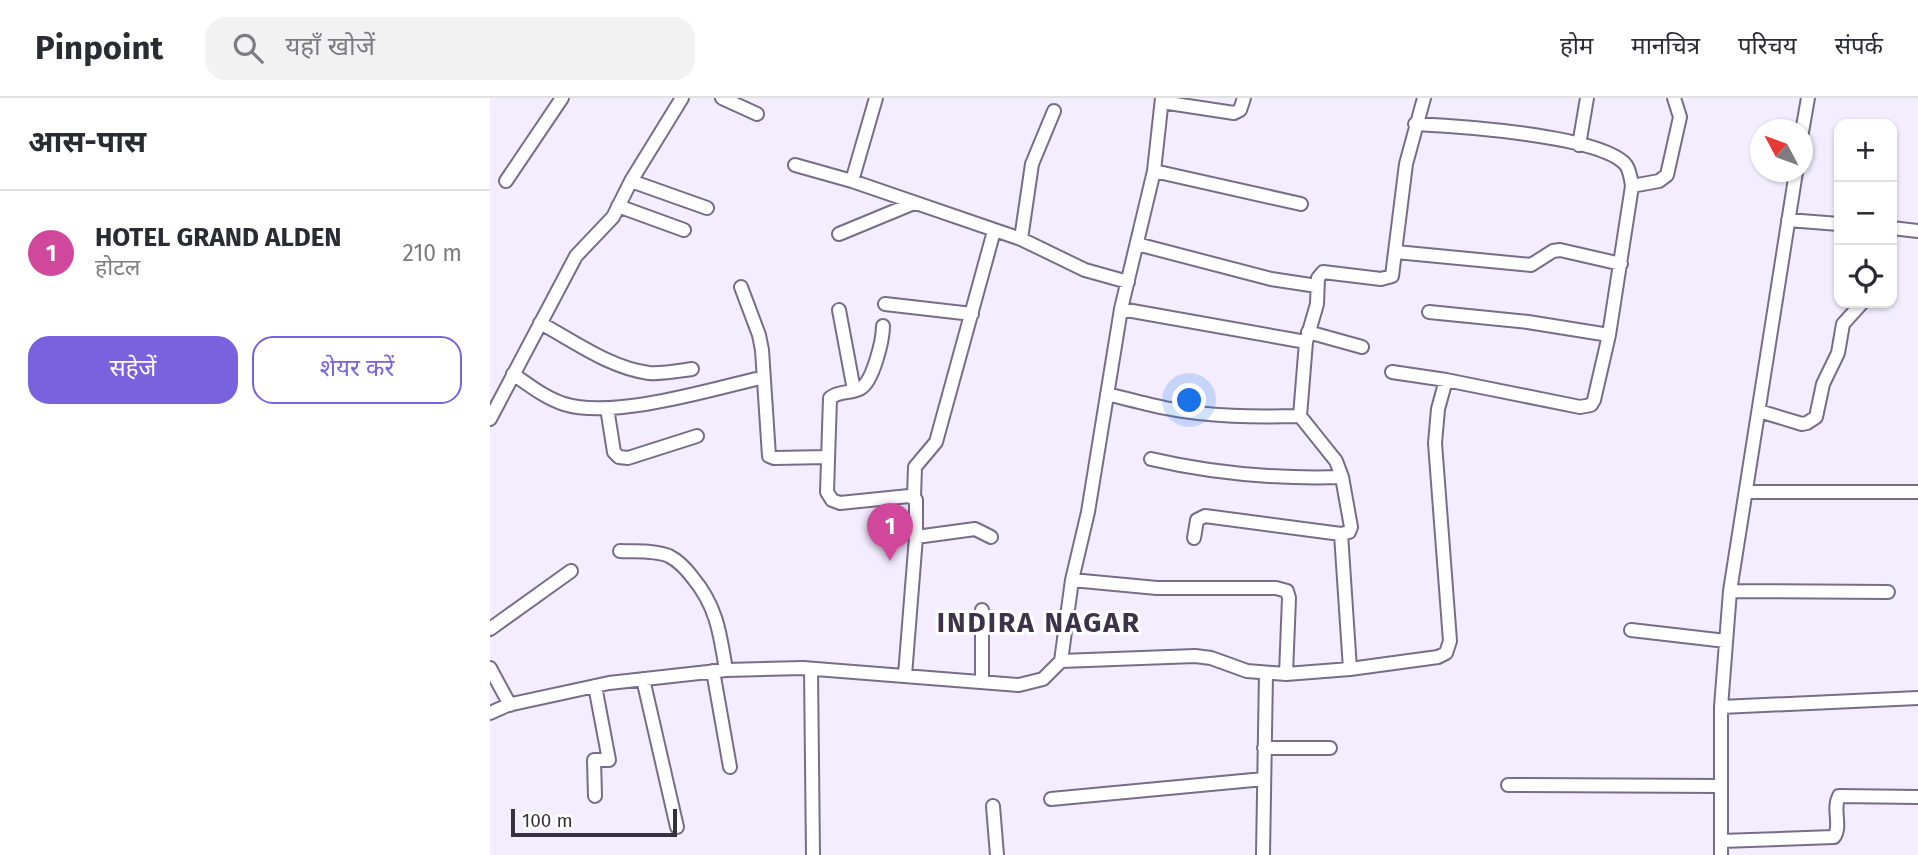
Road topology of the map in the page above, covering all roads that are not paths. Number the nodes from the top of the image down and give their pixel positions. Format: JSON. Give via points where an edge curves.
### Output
{"nodes":[{"id":1,"x":562,"y":98,"type":"edge"},
{"id":2,"x":682,"y":98,"type":"edge"},
{"id":3,"x":722,"y":98,"type":"edge"},
{"id":4,"x":876,"y":98,"type":"edge"},
{"id":5,"x":1244,"y":98,"type":"edge"},
{"id":6,"x":1424,"y":98,"type":"edge"},
{"id":7,"x":1587,"y":98,"type":"edge"},
{"id":8,"x":1674,"y":98,"type":"edge"},
{"id":9,"x":1808,"y":98,"type":"edge"},
{"id":10,"x":1162,"y":100,"type":"edge"},
{"id":11,"x":1054,"y":111,"type":"dead end"},
{"id":12,"x":757,"y":114,"type":"dead end"},
{"id":13,"x":1804,"y":119,"type":"edge"},
{"id":14,"x":1415,"y":124,"type":"junction"},
{"id":15,"x":1579,"y":145,"type":"junction"},
{"id":16,"x":795,"y":165,"type":"dead end"},
{"id":17,"x":1154,"y":171,"type":"junction"},
{"id":18,"x":506,"y":181,"type":"dead end"},
{"id":19,"x":631,"y":181,"type":"junction"},
{"id":20,"x":852,"y":181,"type":"junction"},
{"id":21,"x":1794,"y":182,"type":"edge"},
{"id":22,"x":1632,"y":186,"type":"junction"},
{"id":23,"x":914,"y":203,"type":"junction"},
{"id":24,"x":1301,"y":204,"type":"dead end"},
{"id":25,"x":618,"y":206,"type":"junction"},
{"id":26,"x":707,"y":208,"type":"dead end"},
{"id":27,"x":1788,"y":220,"type":"junction"},
{"id":28,"x":1834,"y":224,"type":"edge"},
{"id":29,"x":684,"y":230,"type":"dead end"},
{"id":30,"x":994,"y":231,"type":"junction"},
{"id":31,"x":1918,"y":231,"type":"edge"},
{"id":32,"x":1897,"y":232,"type":"edge"},
{"id":33,"x":839,"y":234,"type":"dead end"},
{"id":34,"x":1021,"y":239,"type":"junction"},
{"id":35,"x":1137,"y":244,"type":"junction"},
{"id":36,"x":1396,"y":252,"type":"junction"},
{"id":37,"x":1621,"y":264,"type":"junction"},
{"id":38,"x":1128,"y":282,"type":"junction"},
{"id":39,"x":1317,"y":286,"type":"junction"},
{"id":40,"x":741,"y":287,"type":"dead end"},
{"id":41,"x":885,"y":304,"type":"dead end"},
{"id":42,"x":1857,"y":308,"type":"edge"},
{"id":43,"x":1121,"y":309,"type":"junction"},
{"id":44,"x":839,"y":310,"type":"dead end"},
{"id":45,"x":1429,"y":312,"type":"dead end"},
{"id":46,"x":972,"y":314,"type":"junction"},
{"id":47,"x":540,"y":323,"type":"junction"},
{"id":48,"x":883,"y":326,"type":"dead end"},
{"id":49,"x":1609,"y":335,"type":"junction"},
{"id":50,"x":1307,"y":337,"type":"junction"},
{"id":51,"x":1362,"y":347,"type":"dead end"},
{"id":52,"x":692,"y":369,"type":"dead end"},
{"id":53,"x":1392,"y":372,"type":"dead end"},
{"id":54,"x":513,"y":374,"type":"junction"},
{"id":55,"x":756,"y":379,"type":"dead end"},
{"id":56,"x":1446,"y":380,"type":"junction"},
{"id":57,"x":854,"y":390,"type":"junction"},
{"id":58,"x":1107,"y":394,"type":"junction"},
{"id":59,"x":607,"y":408,"type":"junction"},
{"id":60,"x":1759,"y":411,"type":"junction"},
{"id":61,"x":1300,"y":416,"type":"junction"},
{"id":62,"x":490,"y":419,"type":"edge"},
{"id":63,"x":697,"y":436,"type":"dead end"},
{"id":64,"x":828,"y":457,"type":"junction"},
{"id":65,"x":1151,"y":459,"type":"dead end"},
{"id":66,"x":1342,"y":477,"type":"junction"},
{"id":67,"x":1746,"y":492,"type":"junction"},
{"id":68,"x":1918,"y":492,"type":"edge"},
{"id":69,"x":914,"y":497,"type":"junction"},
{"id":70,"x":1341,"y":534,"type":"junction"},
{"id":71,"x":916,"y":537,"type":"junction"},
{"id":72,"x":991,"y":537,"type":"dead end"},
{"id":73,"x":1194,"y":538,"type":"dead end"},
{"id":74,"x":620,"y":551,"type":"dead end"},
{"id":75,"x":570,"y":570,"type":"dead end"},
{"id":76,"x":1072,"y":580,"type":"junction"},
{"id":77,"x":1730,"y":591,"type":"junction"},
{"id":78,"x":1888,"y":592,"type":"dead end"},
{"id":79,"x":982,"y":610,"type":"dead end"},
{"id":80,"x":490,"y":629,"type":"edge"},
{"id":81,"x":1631,"y":630,"type":"dead end"},
{"id":82,"x":1726,"y":641,"type":"junction"},
{"id":83,"x":1061,"y":661,"type":"junction"},
{"id":84,"x":490,"y":668,"type":"edge"},
{"id":85,"x":811,"y":669,"type":"junction"},
{"id":86,"x":1350,"y":669,"type":"junction"},
{"id":87,"x":720,"y":671,"type":"junction"},
{"id":88,"x":1266,"y":673,"type":"junction"},
{"id":89,"x":1286,"y":674,"type":"junction"},
{"id":90,"x":905,"y":675,"type":"junction"},
{"id":91,"x":643,"y":679,"type":"junction"},
{"id":92,"x":982,"y":682,"type":"junction"},
{"id":93,"x":595,"y":686,"type":"junction"},
{"id":94,"x":1918,"y":698,"type":"edge"},
{"id":95,"x":510,"y":705,"type":"junction"},
{"id":96,"x":1721,"y":707,"type":"junction"},
{"id":97,"x":490,"y":712,"type":"edge"},
{"id":98,"x":1264,"y":748,"type":"junction"},
{"id":99,"x":1330,"y":748,"type":"dead end"},
{"id":100,"x":730,"y":767,"type":"dead end"},
{"id":101,"x":1264,"y":779,"type":"junction"},
{"id":102,"x":1508,"y":785,"type":"dead end"},
{"id":103,"x":1721,"y":786,"type":"junction"},
{"id":104,"x":595,"y":796,"type":"dead end"},
{"id":105,"x":1918,"y":797,"type":"edge"},
{"id":106,"x":1051,"y":799,"type":"dead end"},
{"id":107,"x":993,"y":806,"type":"dead end"},
{"id":108,"x":677,"y":827,"type":"dead end"},
{"id":109,"x":1721,"y":841,"type":"junction"},
{"id":110,"x":813,"y":855,"type":"edge"},
{"id":111,"x":997,"y":855,"type":"edge"},
{"id":112,"x":1262,"y":855,"type":"edge"},
{"id":113,"x":1721,"y":855,"type":"edge"}],
"edges":[{"from":1,"to":18,"type":"street"},
{"from":2,"to":19,"type":"street"},
{"from":3,"to":12,"type":"street"},
{"from":4,"to":20,"type":"street"},
{"from":5,"to":10,"type":"street","via":[[1234,113]]},
{"from":6,"to":14,"type":"street"},
{"from":7,"to":15,"type":"street"},
{"from":8,"to":22,"type":"street","via":[[1680,117],[1667,175]]},
{"from":9,"to":13,"type":"street"},
{"from":10,"to":17,"type":"street"},
{"from":11,"to":34,"type":"street","via":[[1032,163]]},
{"from":14,"to":15,"type":"street","via":[[1483,128]]},
{"from":14,"to":36,"type":"street"},
{"from":15,"to":22,"type":"street","via":[[1625,165]]},
{"from":16,"to":20,"type":"street"},
{"from":17,"to":24,"type":"street"},
{"from":17,"to":35,"type":"street"},
{"from":19,"to":25,"type":"street"},
{"from":19,"to":26,"type":"street"},
{"from":20,"to":23,"type":"street"},
{"from":21,"to":27,"type":"street"},
{"from":22,"to":37,"type":"street"},
{"from":23,"to":30,"type":"street"},
{"from":23,"to":33,"type":"street"},
{"from":25,"to":29,"type":"street"},
{"from":25,"to":47,"type":"street","via":[[576,256]]},
{"from":27,"to":28,"type":"street"},
{"from":27,"to":60,"type":"street"},
{"from":30,"to":34,"type":"street"},
{"from":30,"to":46,"type":"street"},
{"from":31,"to":32,"type":"street"},
{"from":34,"to":38,"type":"street","via":[[1085,270]]},
{"from":35,"to":38,"type":"street"},
{"from":35,"to":39,"type":"street","via":[[1271,279]]},
{"from":36,"to":37,"type":"street","via":[[1531,265],[1560,250]]},
{"from":36,"to":39,"type":"street","via":[[1392,276],[1386,279],[1327,271],[1320,275]]},
{"from":37,"to":49,"type":"street"},
{"from":38,"to":43,"type":"street"},
{"from":39,"to":50,"type":"street"},
{"from":40,"to":64,"type":"street","via":[[762,350],[769,456]]},
{"from":41,"to":46,"type":"street"},
{"from":42,"to":60,"type":"street","via":[[1840,331],[1838,353],[1823,384],[1816,416],[1802,424]]},
{"from":43,"to":50,"type":"street"},
{"from":43,"to":58,"type":"street"},
{"from":44,"to":57,"type":"street"},
{"from":45,"to":49,"type":"street"},
{"from":46,"to":69,"type":"street","via":[[936,442],[915,467]]},
{"from":47,"to":52,"type":"street","via":[[625,367],[649,373]]},
{"from":47,"to":54,"type":"street"},
{"from":48,"to":57,"type":"street","via":[[880,351],[868,379]]},
{"from":49,"to":56,"type":"street","via":[[1591,405],[1580,407]]},
{"from":50,"to":51,"type":"street"},
{"from":50,"to":61,"type":"street"},
{"from":53,"to":56,"type":"street"},
{"from":54,"to":59,"type":"street","via":[[563,404]]},
{"from":54,"to":62,"type":"street"},
{"from":55,"to":59,"type":"street"},
{"from":56,"to":86,"type":"street","via":[[1435,443],[1449,648],[1438,657]]},
{"from":57,"to":64,"type":"street","via":[[830,398]]},
{"from":58,"to":61,"type":"street","via":[[1203,414]]},
{"from":58,"to":76,"type":"street"},
{"from":59,"to":63,"type":"street","via":[[614,452],[619,457]]},
{"from":60,"to":67,"type":"street"},
{"from":61,"to":66,"type":"street","via":[[1329,451]]},
{"from":64,"to":69,"type":"street","via":[[827,492],[835,502]]},
{"from":65,"to":66,"type":"street","via":[[1232,474]]},
{"from":66,"to":70,"type":"street","via":[[1351,530]]},
{"from":67,"to":68,"type":"street"},
{"from":67,"to":77,"type":"street"},
{"from":69,"to":71,"type":"street"},
{"from":70,"to":73,"type":"street","via":[[1205,516],[1197,520]]},
{"from":70,"to":86,"type":"street"},
{"from":71,"to":72,"type":"street","via":[[975,529]]},
{"from":71,"to":90,"type":"street"},
{"from":74,"to":87,"type":"street","via":[[670,557],[688,572],[710,601],[720,634]]},
{"from":75,"to":80,"type":"street"},
{"from":76,"to":83,"type":"street"},
{"from":76,"to":89,"type":"street","via":[[1117,586],[1287,591]]},
{"from":77,"to":78,"type":"street"},
{"from":77,"to":82,"type":"street"},
{"from":79,"to":92,"type":"street"},
{"from":81,"to":82,"type":"street"},
{"from":82,"to":96,"type":"street"},
{"from":83,"to":88,"type":"street","via":[[1195,656]]},
{"from":83,"to":92,"type":"street","via":[[1032,683]]},
{"from":84,"to":95,"type":"street"},
{"from":85,"to":87,"type":"street"},
{"from":85,"to":90,"type":"street"},
{"from":85,"to":110,"type":"street"},
{"from":86,"to":89,"type":"street"},
{"from":87,"to":91,"type":"street"},
{"from":87,"to":100,"type":"street"},
{"from":88,"to":89,"type":"street"},
{"from":88,"to":98,"type":"street"},
{"from":90,"to":92,"type":"street"},
{"from":91,"to":93,"type":"street"},
{"from":91,"to":108,"type":"street"},
{"from":93,"to":95,"type":"street"},
{"from":93,"to":104,"type":"street","via":[[609,760],[594,760]]},
{"from":94,"to":96,"type":"street"},
{"from":95,"to":97,"type":"street"},
{"from":96,"to":103,"type":"street"},
{"from":98,"to":99,"type":"street"},
{"from":98,"to":101,"type":"street"},
{"from":101,"to":106,"type":"street"},
{"from":101,"to":112,"type":"street"},
{"from":102,"to":103,"type":"street"},
{"from":103,"to":109,"type":"street"},
{"from":105,"to":109,"type":"street","via":[[1839,796],[1834,837]]},
{"from":107,"to":111,"type":"street"},
{"from":109,"to":113,"type":"street"}]}
